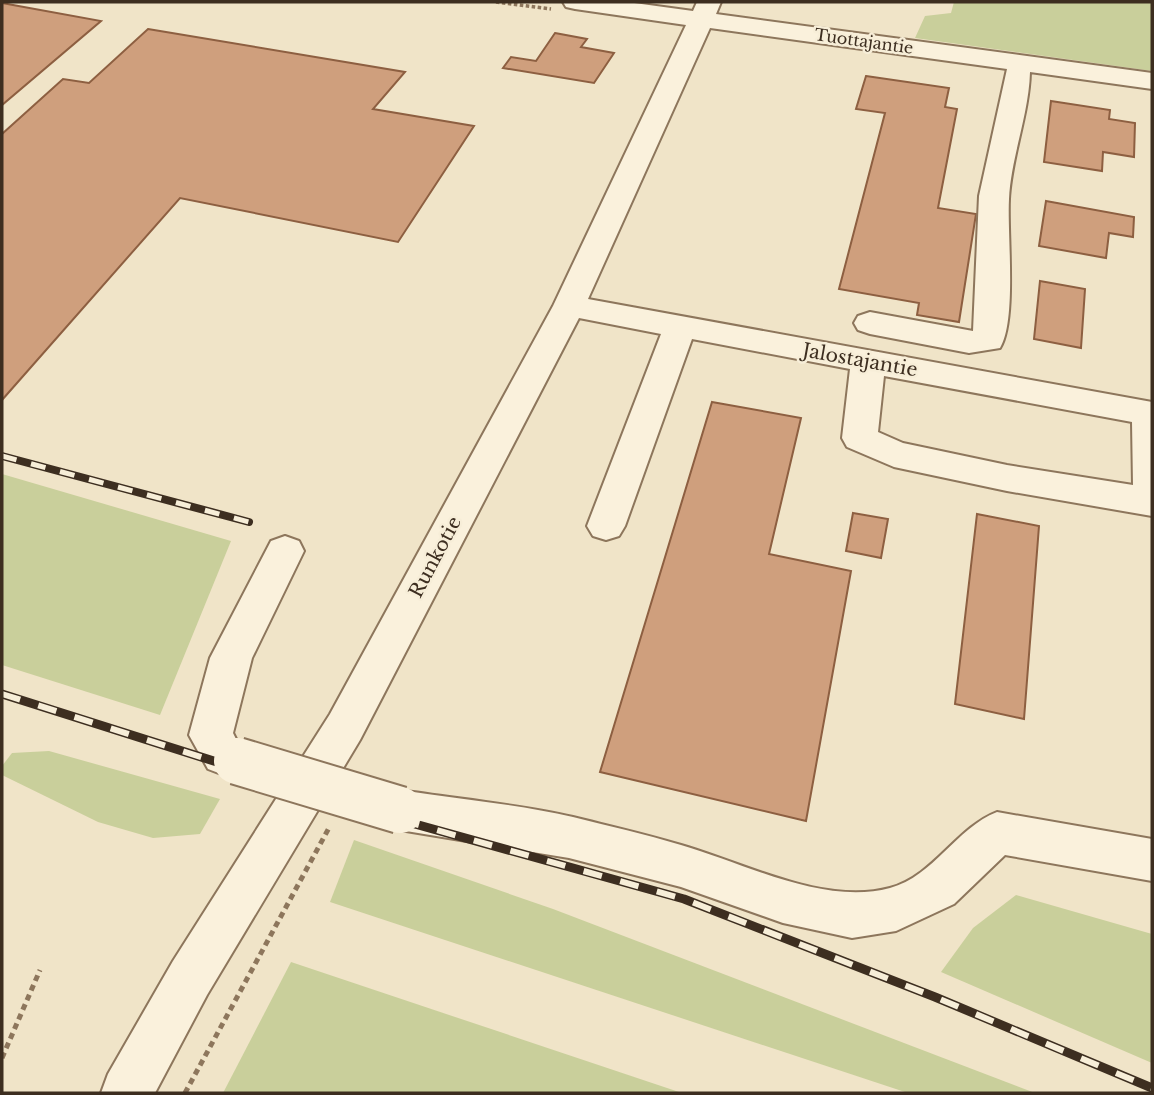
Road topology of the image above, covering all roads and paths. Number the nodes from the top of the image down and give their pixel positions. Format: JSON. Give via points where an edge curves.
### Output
{"nodes":[{"id":1,"x":575,"y":2,"type":"edge"},
{"id":2,"x":705,"y":10,"type":"edge"},
{"id":3,"x":1017,"y":73,"type":"dead end"},
{"id":4,"x":1152,"y":81,"type":"edge"},
{"id":5,"x":569,"y":306,"type":"junction"},
{"id":6,"x":870,"y":324,"type":"dead end"},
{"id":7,"x":680,"y":327,"type":"junction"},
{"id":8,"x":868,"y":362,"type":"junction"},
{"id":9,"x":1151,"y":414,"type":"edge"},
{"id":10,"x":1152,"y":492,"type":"edge"},
{"id":11,"x":1152,"y":502,"type":"edge"},
{"id":12,"x":606,"y":526,"type":"dead end"},
{"id":13,"x":285,"y":551,"type":"dead end"},
{"id":14,"x":1152,"y":860,"type":"edge"},
{"id":15,"x":40,"y":970,"type":"dead end"},
{"id":16,"x":2,"y":1058,"type":"edge"},
{"id":17,"x":128,"y":1093,"type":"edge"}],
"edges":[{"from":1,"to":2,"type":"street","name":"Tuottajantie"},
{"from":2,"to":4,"type":"street","name":"Tuottajantie"},
{"from":2,"to":5,"type":"street","name":"Runkotie"},
{"from":3,"to":6,"type":"street","via":[[994,195],[988,340],[969,341]]},
{"from":5,"to":7,"type":"street","name":"Jalostajantie"},
{"from":5,"to":17,"type":"street","name":"Runkotie","via":[[345,727],[190,978]]},
{"from":7,"to":8,"type":"street","name":"Jalostajantie"},
{"from":7,"to":12,"type":"street"},
{"from":8,"to":9,"type":"street","name":"Jalostajantie"},
{"from":8,"to":11,"type":"street","via":[[860,438],[894,454]]},
{"from":9,"to":10,"type":"street"},
{"from":13,"to":14,"type":"street","bridge":true,"via":[[230,658],[211,735],[223,755],[237,761],[400,810],[569,836],[681,866],[783,901],[852,916],[897,909],[937,889],[997,833]]},
{"from":15,"to":16,"type":"path"}]}
